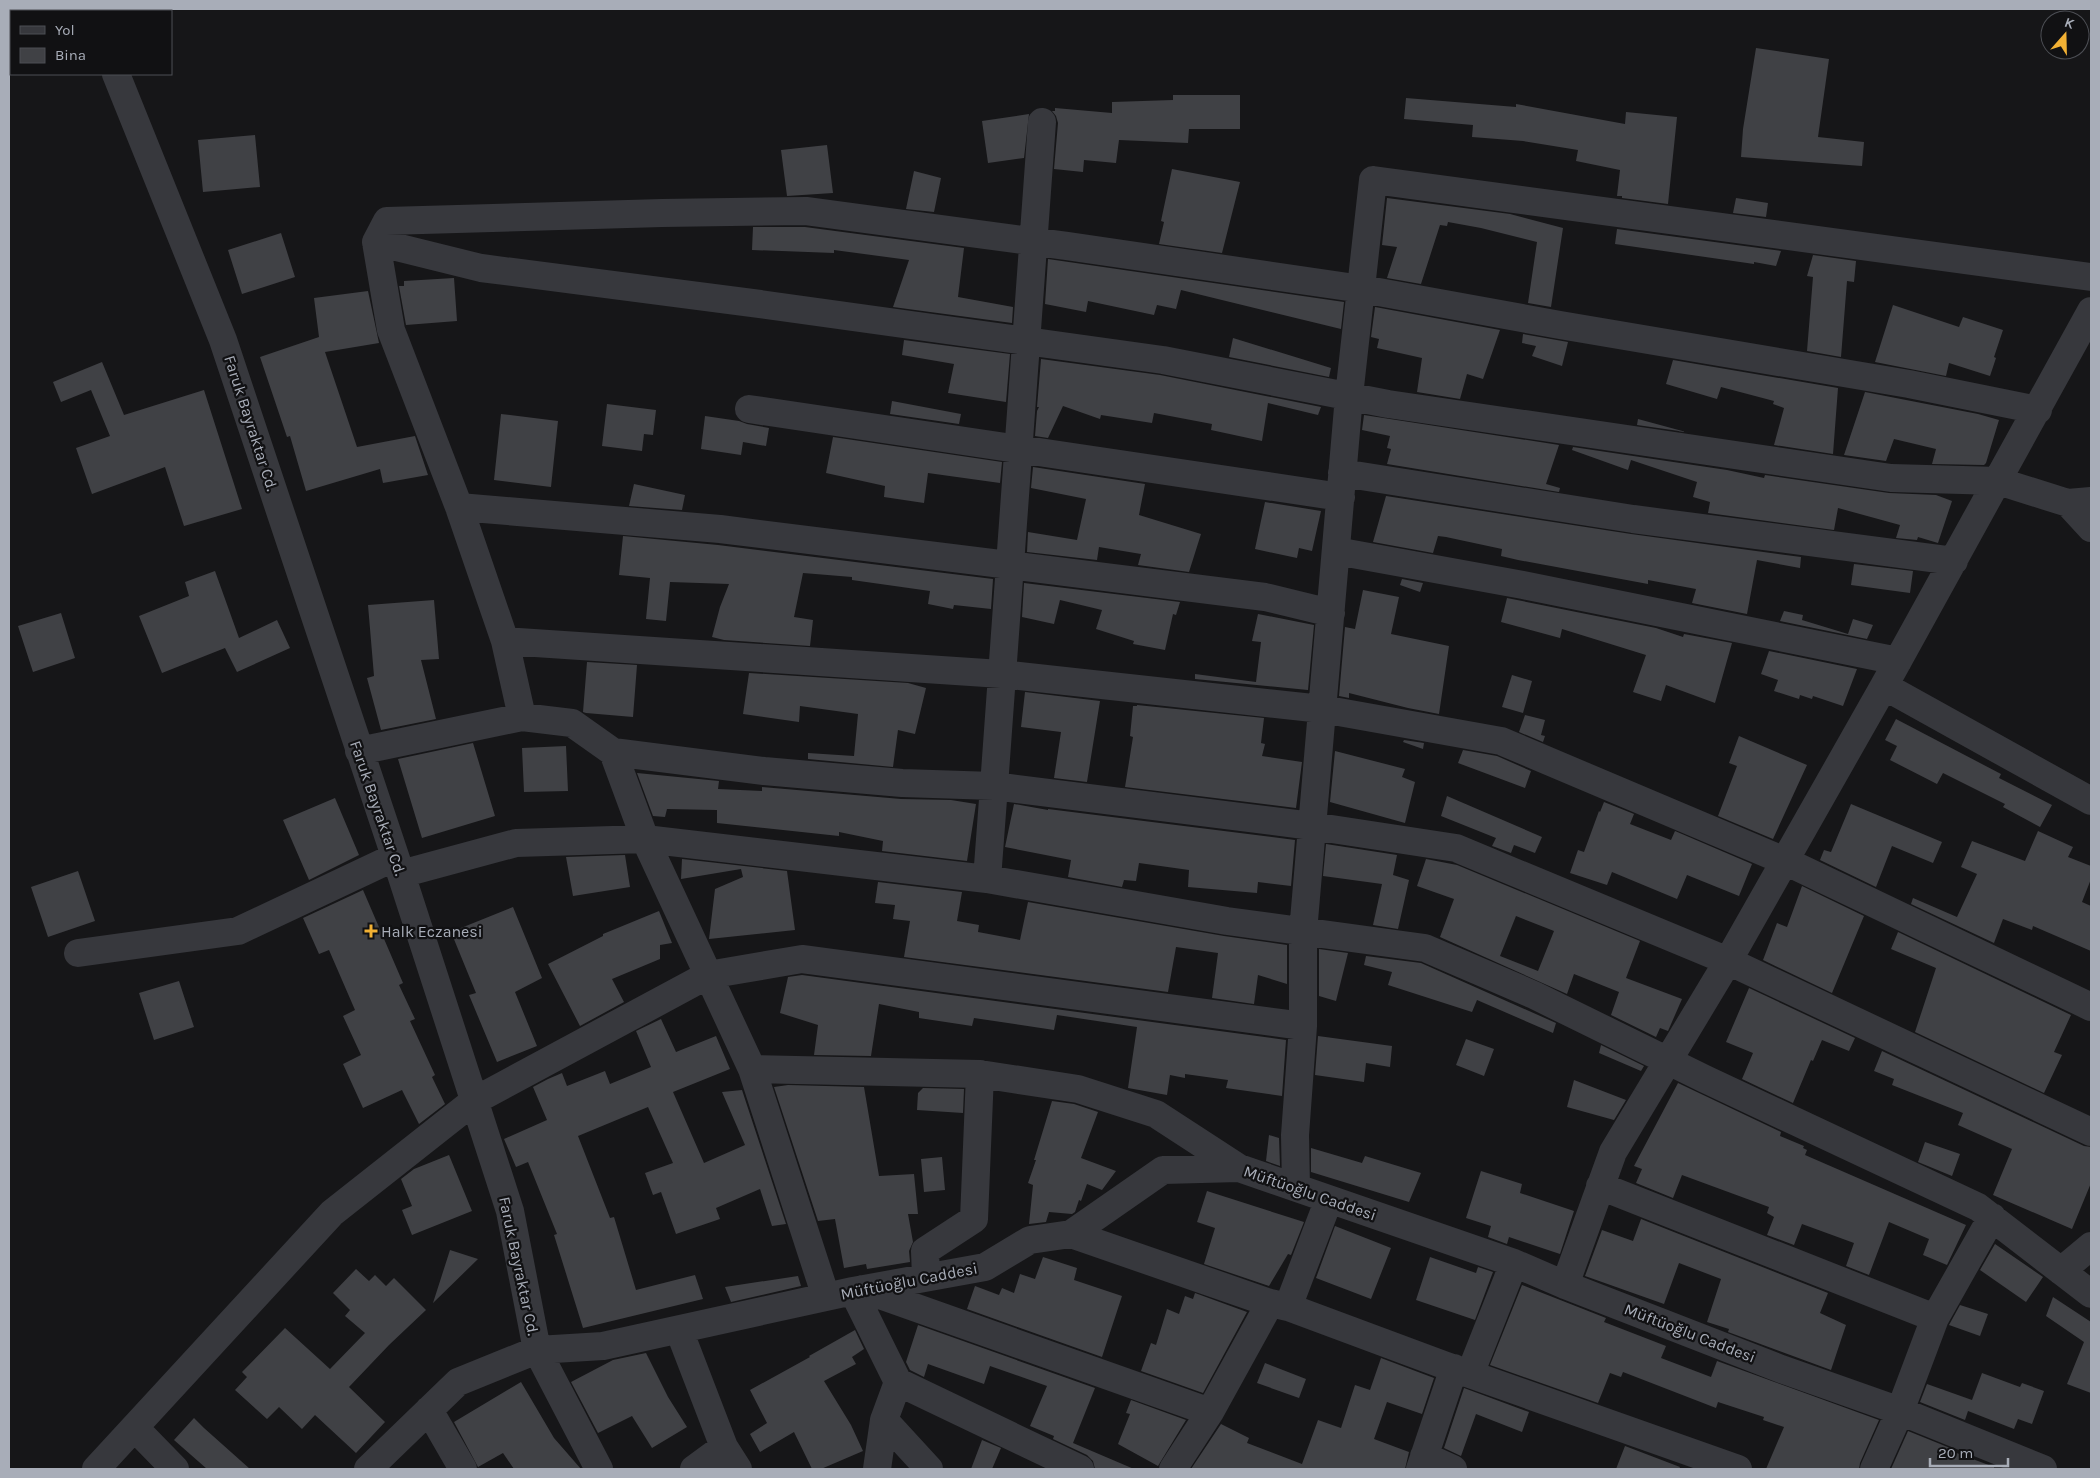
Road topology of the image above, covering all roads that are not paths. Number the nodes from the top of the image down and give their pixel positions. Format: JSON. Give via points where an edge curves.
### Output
{"nodes":[{"id":1,"x":117,"y":75,"type":"edge"},
{"id":2,"x":1042,"y":122,"type":"dead end"},
{"id":3,"x":376,"y":242,"type":"junction"},
{"id":4,"x":1033,"y":242,"type":"junction"},
{"id":5,"x":2091,"y":277,"type":"edge"},
{"id":6,"x":1362,"y":289,"type":"junction"},
{"id":7,"x":2091,"y":311,"type":"edge"},
{"id":8,"x":1026,"y":341,"type":"junction"},
{"id":9,"x":1349,"y":396,"type":"junction"},
{"id":10,"x":749,"y":409,"type":"dead end"},
{"id":11,"x":2038,"y":410,"type":"junction"},
{"id":12,"x":1017,"y":450,"type":"junction"},
{"id":13,"x":1998,"y":481,"type":"junction"},
{"id":14,"x":1342,"y":485,"type":"junction"},
{"id":15,"x":2080,"y":502,"type":"edge"},
{"id":16,"x":459,"y":507,"type":"junction"},
{"id":17,"x":2091,"y":528,"type":"edge"},
{"id":18,"x":1336,"y":551,"type":"junction"},
{"id":19,"x":1954,"y":561,"type":"junction"},
{"id":20,"x":1009,"y":565,"type":"junction"},
{"id":21,"x":1331,"y":613,"type":"junction"},
{"id":22,"x":506,"y":641,"type":"junction"},
{"id":23,"x":1898,"y":661,"type":"junction"},
{"id":24,"x":1001,"y":674,"type":"junction"},
{"id":25,"x":1884,"y":686,"type":"junction"},
{"id":26,"x":1322,"y":709,"type":"junction"},
{"id":27,"x":522,"y":718,"type":"junction"},
{"id":28,"x":359,"y":751,"type":"junction"},
{"id":29,"x":613,"y":752,"type":"junction"},
{"id":30,"x":994,"y":786,"type":"junction"},
{"id":31,"x":2091,"y":801,"type":"edge"},
{"id":32,"x":1312,"y":826,"type":"junction"},
{"id":33,"x":644,"y":839,"type":"junction"},
{"id":34,"x":1785,"y":861,"type":"junction"},
{"id":35,"x":398,"y":865,"type":"junction"},
{"id":36,"x":987,"y":879,"type":"junction"},
{"id":37,"x":1303,"y":932,"type":"junction"},
{"id":38,"x":78,"y":953,"type":"dead end"},
{"id":39,"x":1728,"y":961,"type":"junction"},
{"id":40,"x":708,"y":975,"type":"junction"},
{"id":41,"x":2091,"y":1007,"type":"edge"},
{"id":42,"x":1303,"y":1026,"type":"junction"},
{"id":43,"x":1667,"y":1061,"type":"junction"},
{"id":44,"x":752,"y":1069,"type":"junction"},
{"id":45,"x":980,"y":1074,"type":"junction"},
{"id":46,"x":474,"y":1101,"type":"junction"},
{"id":47,"x":2091,"y":1132,"type":"edge"},
{"id":48,"x":1239,"y":1168,"type":"junction"},
{"id":49,"x":1600,"y":1186,"type":"junction"},
{"id":50,"x":1296,"y":1187,"type":"junction"},
{"id":51,"x":1329,"y":1199,"type":"junction"},
{"id":52,"x":1992,"y":1217,"type":"junction"},
{"id":53,"x":1071,"y":1234,"type":"junction"},
{"id":54,"x":2091,"y":1246,"type":"edge"},
{"id":55,"x":1514,"y":1263,"type":"junction"},
{"id":56,"x":2061,"y":1271,"type":"junction"},
{"id":57,"x":926,"y":1277,"type":"junction"},
{"id":58,"x":1564,"y":1284,"type":"junction"},
{"id":59,"x":858,"y":1290,"type":"junction"},
{"id":60,"x":2091,"y":1294,"type":"edge"},
{"id":61,"x":826,"y":1297,"type":"junction"},
{"id":62,"x":1279,"y":1305,"type":"junction"},
{"id":63,"x":1935,"y":1318,"type":"junction"},
{"id":64,"x":679,"y":1330,"type":"junction"},
{"id":65,"x":537,"y":1350,"type":"junction"},
{"id":66,"x":1462,"y":1371,"type":"junction"},
{"id":67,"x":898,"y":1382,"type":"junction"},
{"id":68,"x":429,"y":1410,"type":"junction"},
{"id":69,"x":1900,"y":1410,"type":"junction"},
{"id":70,"x":1210,"y":1412,"type":"junction"},
{"id":71,"x":884,"y":1420,"type":"junction"},
{"id":72,"x":135,"y":1428,"type":"junction"},
{"id":73,"x":731,"y":1458,"type":"edge"},
{"id":74,"x":1422,"y":1463,"type":"edge"},
{"id":75,"x":96,"y":1469,"type":"edge"},
{"id":76,"x":175,"y":1469,"type":"edge"},
{"id":77,"x":368,"y":1469,"type":"edge"},
{"id":78,"x":463,"y":1469,"type":"edge"},
{"id":79,"x":599,"y":1469,"type":"edge"},
{"id":80,"x":694,"y":1469,"type":"edge"},
{"id":81,"x":877,"y":1469,"type":"edge"},
{"id":82,"x":929,"y":1469,"type":"edge"},
{"id":83,"x":1080,"y":1469,"type":"edge"},
{"id":84,"x":1173,"y":1469,"type":"edge"},
{"id":85,"x":1453,"y":1469,"type":"edge"},
{"id":86,"x":1738,"y":1469,"type":"edge"},
{"id":87,"x":1874,"y":1469,"type":"edge"},
{"id":88,"x":2043,"y":1469,"type":"edge"}],
"edges":[{"from":1,"to":28,"type":"street","name":"Faruk Bayraktar Cd.","via":[[223,340]]},
{"from":2,"to":4,"type":"street"},
{"from":3,"to":4,"type":"street","via":[[387,221],[806,211]]},
{"from":3,"to":8,"type":"street","via":[[481,268]]},
{"from":3,"to":16,"type":"street","via":[[391,330]]},
{"from":4,"to":6,"type":"street"},
{"from":4,"to":8,"type":"street"},
{"from":5,"to":6,"type":"street","via":[[1373,180]]},
{"from":6,"to":9,"type":"street"},
{"from":6,"to":11,"type":"street","via":[[1909,384]]},
{"from":7,"to":11,"type":"street"},
{"from":8,"to":9,"type":"street","via":[[1163,360]]},
{"from":8,"to":12,"type":"street"},
{"from":9,"to":13,"type":"street","via":[[1891,478]]},
{"from":9,"to":14,"type":"street"},
{"from":10,"to":12,"type":"street"},
{"from":11,"to":13,"type":"street"},
{"from":12,"to":14,"type":"street"},
{"from":12,"to":20,"type":"street"},
{"from":13,"to":15,"type":"street"},
{"from":13,"to":19,"type":"street"},
{"from":14,"to":18,"type":"street"},
{"from":14,"to":19,"type":"street"},
{"from":15,"to":17,"type":"street"},
{"from":16,"to":20,"type":"street","via":[[720,529]]},
{"from":16,"to":22,"type":"street"},
{"from":18,"to":21,"type":"street"},
{"from":18,"to":23,"type":"street","via":[[1523,585]]},
{"from":19,"to":23,"type":"street"},
{"from":20,"to":21,"type":"street","via":[[1265,598]]},
{"from":20,"to":24,"type":"street"},
{"from":21,"to":26,"type":"street"},
{"from":22,"to":24,"type":"street"},
{"from":22,"to":27,"type":"street"},
{"from":23,"to":25,"type":"street"},
{"from":24,"to":26,"type":"street"},
{"from":24,"to":30,"type":"street"},
{"from":25,"to":31,"type":"street"},
{"from":25,"to":34,"type":"street"},
{"from":26,"to":32,"type":"street"},
{"from":26,"to":34,"type":"street","via":[[1501,741]]},
{"from":27,"to":28,"type":"street"},
{"from":27,"to":29,"type":"street","via":[[572,723]]},
{"from":28,"to":35,"type":"street","name":"Faruk Bayraktar Cd."},
{"from":29,"to":30,"type":"street","via":[[764,771],[902,783]]},
{"from":29,"to":33,"type":"street"},
{"from":30,"to":32,"type":"street"},
{"from":30,"to":36,"type":"street"},
{"from":32,"to":37,"type":"street"},
{"from":32,"to":39,"type":"street","via":[[1456,848]]},
{"from":33,"to":35,"type":"street","via":[[516,843]]},
{"from":33,"to":36,"type":"street"},
{"from":33,"to":40,"type":"street"},
{"from":34,"to":39,"type":"street"},
{"from":34,"to":41,"type":"street"},
{"from":35,"to":38,"type":"street","via":[[238,931]]},
{"from":35,"to":46,"type":"street","name":"Faruk Bayraktar Cd."},
{"from":36,"to":37,"type":"street"},
{"from":37,"to":42,"type":"street"},
{"from":37,"to":43,"type":"street","via":[[1425,948],[1534,995]]},
{"from":39,"to":43,"type":"street"},
{"from":39,"to":47,"type":"street"},
{"from":40,"to":42,"type":"street","via":[[802,959]]},
{"from":40,"to":44,"type":"street"},
{"from":40,"to":46,"type":"street"},
{"from":42,"to":50,"type":"street","via":[[1295,1135]]},
{"from":43,"to":49,"type":"street","via":[[1613,1152]]},
{"from":43,"to":52,"type":"street","via":[[1978,1207]]},
{"from":44,"to":45,"type":"street"},
{"from":44,"to":61,"type":"street"},
{"from":45,"to":48,"type":"street","via":[[1078,1089],[1156,1114]]},
{"from":45,"to":57,"type":"street","via":[[974,1219],[925,1251]]},
{"from":46,"to":65,"type":"street","name":"Faruk Bayraktar Cd.","via":[[510,1211]]},
{"from":46,"to":72,"type":"street","via":[[332,1213]]},
{"from":48,"to":50,"type":"street","name":"Müftüoğlu Caddesi"},
{"from":48,"to":53,"type":"street","name":"Müftüoğlu Caddesi","via":[[1163,1170]]},
{"from":49,"to":58,"type":"street"},
{"from":49,"to":63,"type":"street"},
{"from":50,"to":51,"type":"street","name":"Müftüoğlu Caddesi"},
{"from":51,"to":55,"type":"street","name":"Müftüoğlu Caddesi"},
{"from":51,"to":62,"type":"street"},
{"from":52,"to":56,"type":"street"},
{"from":52,"to":63,"type":"street"},
{"from":53,"to":57,"type":"street","name":"Müftüoğlu Caddesi","via":[[1030,1240],[985,1267]]},
{"from":53,"to":62,"type":"street"},
{"from":54,"to":56,"type":"street"},
{"from":55,"to":58,"type":"street","name":"Müftüoğlu Caddesi"},
{"from":55,"to":66,"type":"street"},
{"from":56,"to":60,"type":"street"},
{"from":57,"to":59,"type":"street","name":"Müftüoğlu Caddesi"},
{"from":58,"to":69,"type":"street","name":"Müftüoğlu Caddesi","via":[[1781,1369]]},
{"from":59,"to":61,"type":"street","name":"Müftüoğlu Caddesi"},
{"from":59,"to":67,"type":"street"},
{"from":59,"to":70,"type":"street"},
{"from":61,"to":64,"type":"street","name":"Müftüoğlu Caddesi"},
{"from":62,"to":66,"type":"street"},
{"from":62,"to":70,"type":"street"},
{"from":63,"to":69,"type":"street"},
{"from":64,"to":65,"type":"street","name":"Müftüoğlu Caddesi","via":[[603,1346]]},
{"from":64,"to":73,"type":"street"},
{"from":65,"to":68,"type":"street","name":"Faruk Bayraktar Cd.","via":[[458,1382]]},
{"from":65,"to":79,"type":"street"},
{"from":66,"to":74,"type":"street"},
{"from":66,"to":86,"type":"street"},
{"from":67,"to":71,"type":"street"},
{"from":67,"to":83,"type":"street"},
{"from":68,"to":77,"type":"street","name":"Faruk Bayraktar Cd."},
{"from":68,"to":78,"type":"street"},
{"from":69,"to":87,"type":"street"},
{"from":69,"to":88,"type":"street","name":"Müftüoğlu Caddesi"},
{"from":70,"to":84,"type":"street"},
{"from":71,"to":81,"type":"street"},
{"from":71,"to":82,"type":"street"},
{"from":72,"to":75,"type":"street"},
{"from":72,"to":76,"type":"street"},
{"from":73,"to":80,"type":"street"},
{"from":74,"to":85,"type":"street"}]}
